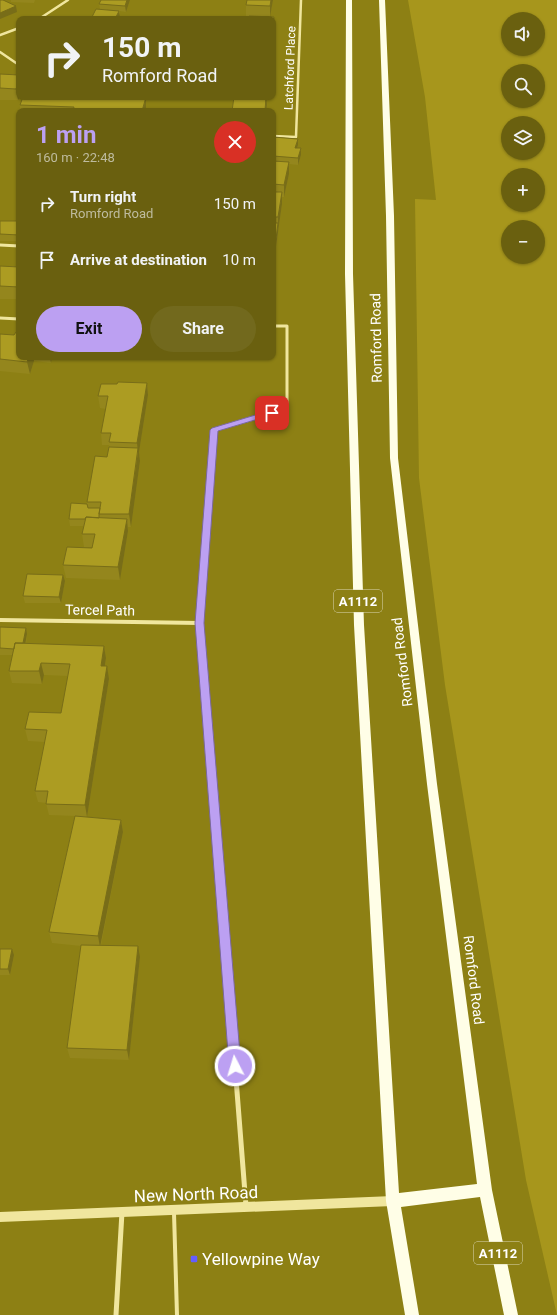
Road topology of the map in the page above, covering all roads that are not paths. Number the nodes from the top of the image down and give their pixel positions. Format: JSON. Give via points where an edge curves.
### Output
{"nodes":[{"id":1,"x":68,"y":0,"type":"edge"},
{"id":2,"x":301,"y":0,"type":"edge"},
{"id":3,"x":349,"y":0,"type":"edge"},
{"id":4,"x":382,"y":0,"type":"edge"},
{"id":5,"x":44,"y":16,"type":"edge"},
{"id":6,"x":16,"y":29,"type":"edge"},
{"id":7,"x":0,"y":35,"type":"edge"},
{"id":8,"x":0,"y":52,"type":"edge"},
{"id":9,"x":16,"y":63,"type":"edge"},
{"id":10,"x":276,"y":136,"type":"edge"},
{"id":11,"x":0,"y":245,"type":"edge"},
{"id":12,"x":16,"y":246,"type":"edge"},
{"id":13,"x":0,"y":318,"type":"edge"},
{"id":14,"x":16,"y":319,"type":"edge"},
{"id":15,"x":276,"y":326,"type":"edge"},
{"id":16,"x":0,"y":620,"type":"edge"},
{"id":17,"x":200,"y":623,"type":"junction"},
{"id":18,"x":485,"y":1190,"type":"junction"},
{"id":19,"x":393,"y":1201,"type":"junction"},
{"id":20,"x":246,"y":1208,"type":"junction"},
{"id":21,"x":174,"y":1211,"type":"junction"},
{"id":22,"x":122,"y":1212,"type":"junction"},
{"id":23,"x":0,"y":1217,"type":"edge"},
{"id":24,"x":116,"y":1315,"type":"edge"},
{"id":25,"x":177,"y":1315,"type":"edge"},
{"id":26,"x":412,"y":1315,"type":"edge"},
{"id":27,"x":511,"y":1315,"type":"edge"}],
"edges":[{"from":1,"to":5,"type":"street"},
{"from":2,"to":10,"type":"street","name":"Latchford Place","via":[[296,137]]},
{"from":3,"to":19,"type":"main road","name":"Romford Road","number":"A1112","via":[[349,274],[359,625]]},
{"from":4,"to":18,"type":"main road","name":"Romford Road","number":"A1112","via":[[390,216],[394,458],[431,776]]},
{"from":6,"to":7,"type":"street"},
{"from":8,"to":9,"type":"street"},
{"from":11,"to":12,"type":"street"},
{"from":13,"to":14,"type":"street"},
{"from":15,"to":17,"type":"street","via":[[287,326],[287,408],[214,430]]},
{"from":16,"to":17,"type":"street","name":"Tercel Path"},
{"from":17,"to":20,"type":"street"},
{"from":18,"to":19,"type":"main road"},
{"from":18,"to":27,"type":"main road","name":"Romford Road","number":"A1112"},
{"from":19,"to":20,"type":"street","name":"New North Road"},
{"from":19,"to":26,"type":"main road","name":"Romford Road","number":"A1112"},
{"from":20,"to":21,"type":"street","name":"New North Road"},
{"from":21,"to":22,"type":"street","name":"New North Road"},
{"from":21,"to":25,"type":"lane"},
{"from":22,"to":23,"type":"street","name":"New North Road"},
{"from":22,"to":24,"type":"street"}]}
